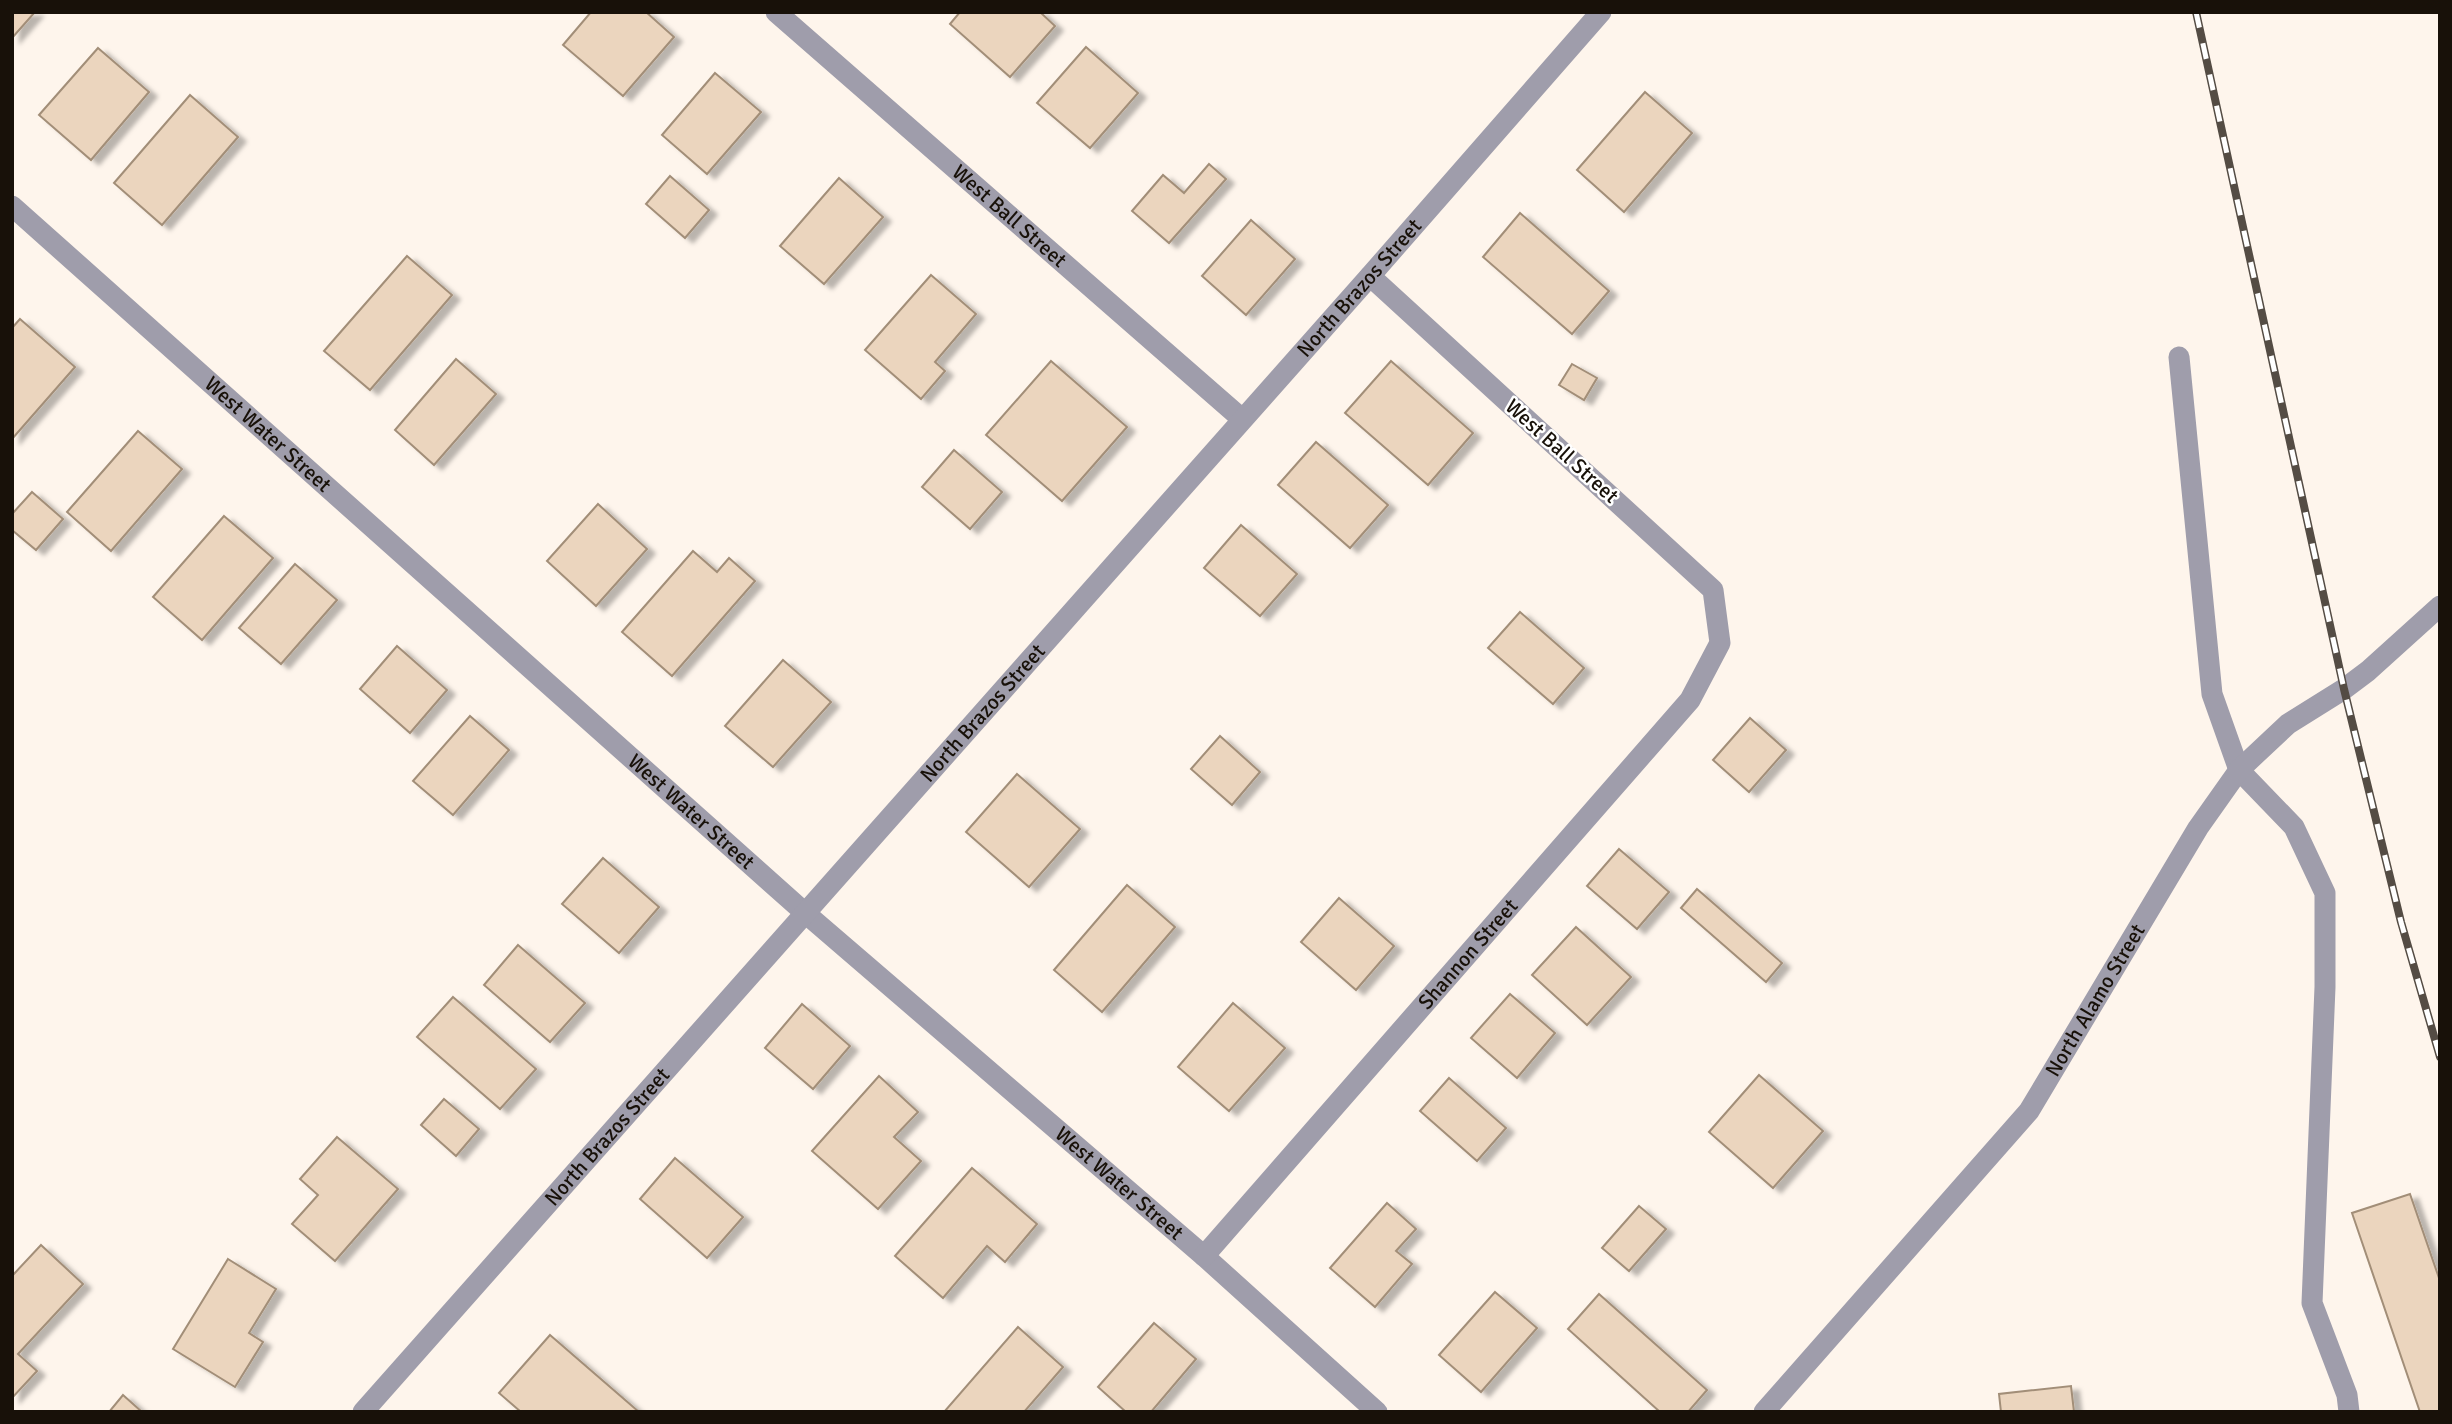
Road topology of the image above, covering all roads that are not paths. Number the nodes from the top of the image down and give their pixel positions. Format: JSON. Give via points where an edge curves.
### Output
{"nodes":[{"id":1,"x":776,"y":12,"type":"edge"},
{"id":2,"x":1601,"y":12,"type":"edge"},
{"id":3,"x":12,"y":206,"type":"edge"},
{"id":4,"x":1370,"y":276,"type":"junction"},
{"id":5,"x":2179,"y":357,"type":"dead end"},
{"id":6,"x":1242,"y":419,"type":"junction"},
{"id":7,"x":2440,"y":606,"type":"edge"},
{"id":8,"x":1720,"y":643,"type":"joint"},
{"id":9,"x":2239,"y":770,"type":"junction"},
{"id":10,"x":804,"y":912,"type":"junction"},
{"id":11,"x":1204,"y":1256,"type":"junction"},
{"id":12,"x":363,"y":1412,"type":"edge"},
{"id":13,"x":1377,"y":1412,"type":"edge"},
{"id":14,"x":1764,"y":1412,"type":"edge"},
{"id":15,"x":2349,"y":1412,"type":"edge"}],
"edges":[{"from":1,"to":6,"type":"street","name":"West Ball Street"},
{"from":2,"to":4,"type":"street","name":"North Brazos Street"},
{"from":3,"to":10,"type":"street","name":"West Water Street"},
{"from":4,"to":6,"type":"street","name":"North Brazos Street"},
{"from":4,"to":8,"type":"street","name":"West Ball Street","via":[[1713,590]]},
{"from":5,"to":9,"type":"street","via":[[2212,694]]},
{"from":6,"to":10,"type":"street","name":"North Brazos Street"},
{"from":7,"to":9,"type":"street","name":"North Alamo Street","via":[[2368,671],[2288,724]]},
{"from":8,"to":11,"type":"street","name":"Shannon Street","via":[[1690,700]]},
{"from":9,"to":14,"type":"street","name":"North Alamo Street","via":[[2198,828],[2029,1111]]},
{"from":9,"to":15,"type":"street","via":[[2294,827],[2325,893],[2312,1303],[2347,1395]]},
{"from":10,"to":11,"type":"street","name":"West Water Street"},
{"from":10,"to":12,"type":"street","name":"North Brazos Street"},
{"from":11,"to":13,"type":"street","name":"West Water Street"}]}
